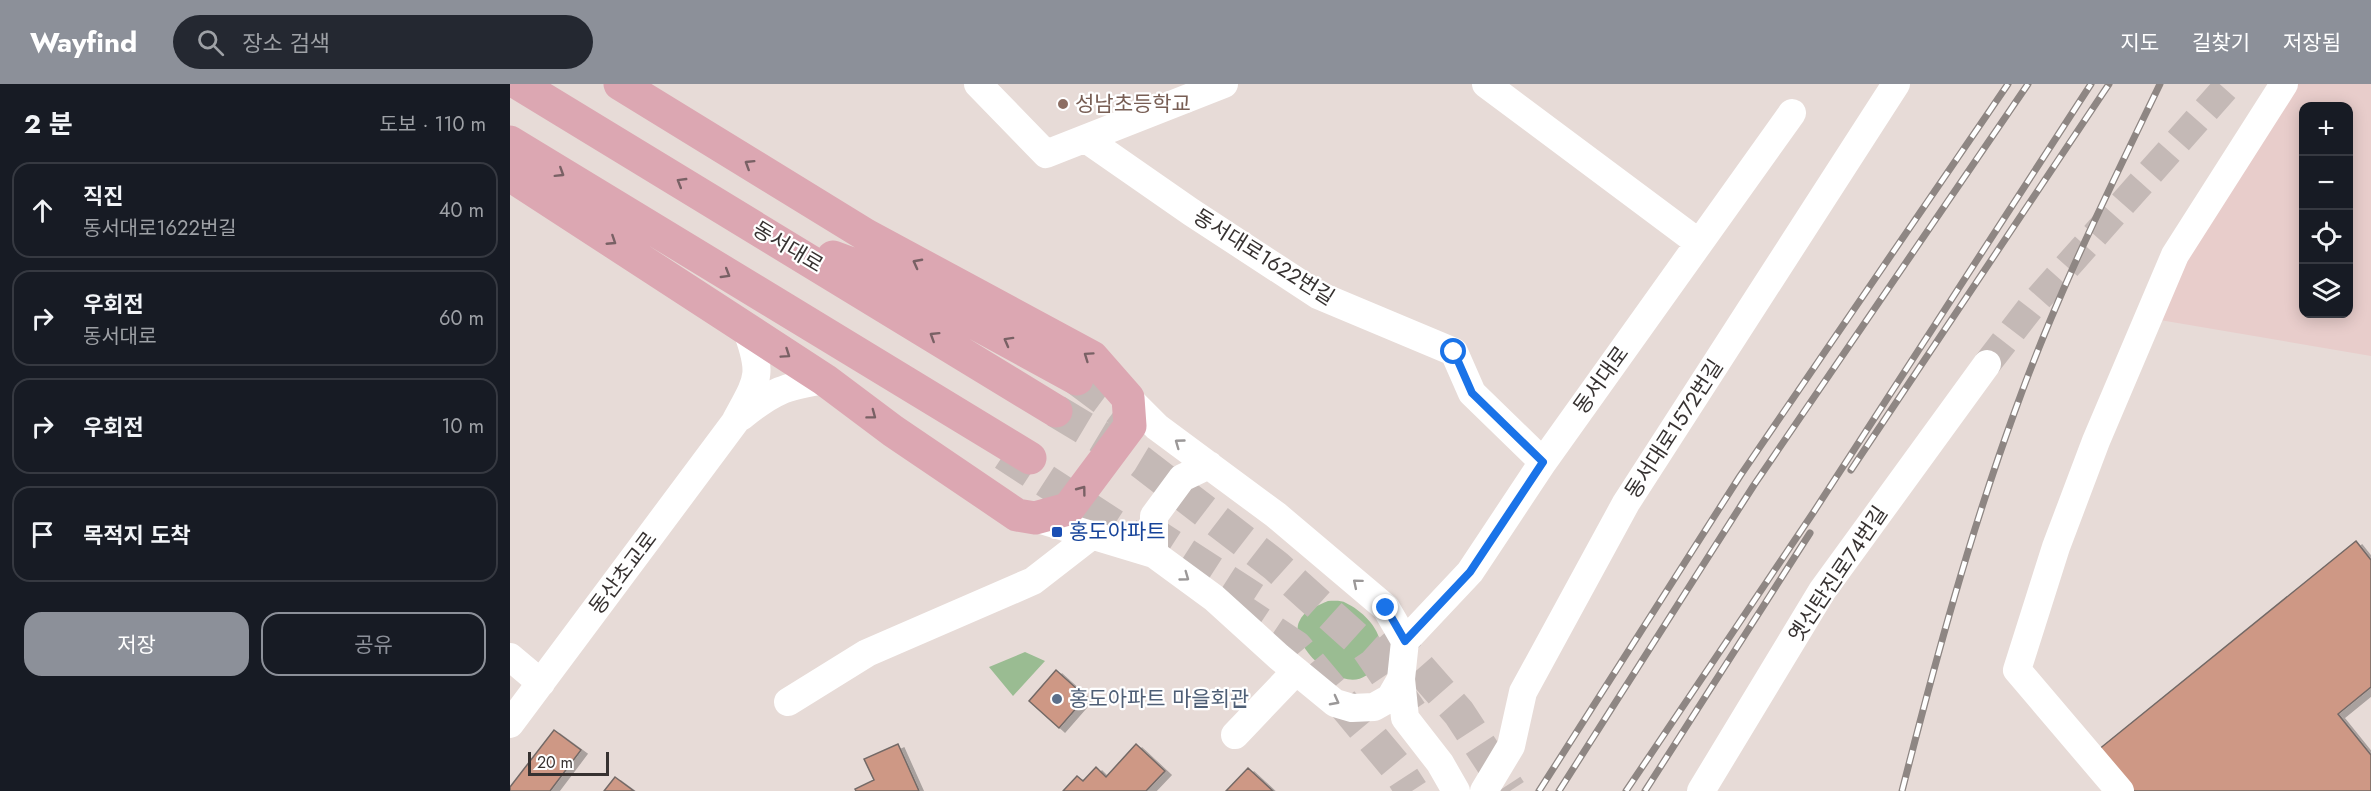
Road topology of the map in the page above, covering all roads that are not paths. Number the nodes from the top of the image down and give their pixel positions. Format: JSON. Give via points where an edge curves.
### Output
{"nodes":[{"id":1,"x":519,"y":84,"type":"edge"},
{"id":2,"x":620,"y":84,"type":"edge"},
{"id":3,"x":978,"y":84,"type":"edge"},
{"id":4,"x":1224,"y":84,"type":"edge"},
{"id":5,"x":1486,"y":84,"type":"edge"},
{"id":6,"x":1896,"y":84,"type":"edge"},
{"id":7,"x":2284,"y":84,"type":"edge"},
{"id":8,"x":1792,"y":113,"type":"dead end"},
{"id":9,"x":1086,"y":139,"type":"junction"},
{"id":10,"x":510,"y":142,"type":"edge"},
{"id":11,"x":510,"y":175,"type":"edge"},
{"id":12,"x":762,"y":231,"type":"junction"},
{"id":13,"x":1699,"y":243,"type":"junction"},
{"id":14,"x":746,"y":328,"type":"junction"},
{"id":15,"x":1987,"y":364,"type":"tunnel mouth"},
{"id":16,"x":1077,"y":379,"type":"tunnel mouth"},
{"id":17,"x":825,"y":380,"type":"junction"},
{"id":18,"x":1128,"y":398,"type":"junction"},
{"id":19,"x":1056,"y":411,"type":"tunnel mouth"},
{"id":20,"x":735,"y":422,"type":"junction"},
{"id":21,"x":1017,"y":456,"type":"tunnel mouth"},
{"id":22,"x":1543,"y":462,"type":"junction"},
{"id":23,"x":1209,"y":465,"type":"junction"},
{"id":24,"x":1035,"y":518,"type":"junction"},
{"id":25,"x":1091,"y":536,"type":"junction"},
{"id":26,"x":1154,"y":554,"type":"junction"},
{"id":27,"x":1405,"y":641,"type":"junction"},
{"id":28,"x":510,"y":657,"type":"edge"},
{"id":29,"x":1296,"y":671,"type":"junction"},
{"id":30,"x":1401,"y":679,"type":"junction"},
{"id":31,"x":541,"y":683,"type":"junction"},
{"id":32,"x":788,"y":702,"type":"dead end"},
{"id":33,"x":1374,"y":706,"type":"junction"},
{"id":34,"x":1404,"y":718,"type":"junction"},
{"id":35,"x":510,"y":724,"type":"edge"},
{"id":36,"x":1235,"y":735,"type":"dead end"},
{"id":37,"x":1456,"y":791,"type":"edge"},
{"id":38,"x":1484,"y":791,"type":"edge"},
{"id":39,"x":1701,"y":791,"type":"edge"},
{"id":40,"x":2120,"y":791,"type":"edge"}],
"edges":[{"from":12,"to":1,"type":"main road","name":"동서대로","one_way":true},
{"from":18,"to":2,"type":"main road","one_way":true,"via":[[1092,357],[866,235]]},
{"from":3,"to":9,"type":"street","via":[[1046,154]]},
{"from":4,"to":9,"type":"street"},
{"from":5,"to":13,"type":"street"},
{"from":6,"to":38,"type":"street","name":"동서대로1572번길","via":[[1626,503],[1523,692],[1511,747]]},
{"from":7,"to":40,"type":"street","via":[[2175,255],[2092,451],[2017,670]]},
{"from":8,"to":13,"type":"street","name":"동서대로"},
{"from":9,"to":22,"type":"street","name":"동서대로1622번길","via":[[1318,295],[1454,352],[1472,393]]},
{"from":10,"to":21,"type":"main road","one_way":true},
{"from":11,"to":14,"type":"main road","one_way":true},
{"from":16,"to":12,"type":"main road","one_way":true,"via":[[898,281]]},
{"from":19,"to":12,"type":"main road","name":"동서대로","one_way":true},
{"from":13,"to":22,"type":"street","name":"동서대로"},
{"from":14,"to":17,"type":"main road","one_way":true},
{"from":14,"to":20,"type":"street","via":[[758,358],[757,378]]},
{"from":15,"to":39,"type":"street","name":"옛신탄진로74번길","via":[[1822,591]]},
{"from":17,"to":20,"type":"street","via":[[791,386],[766,397]]},
{"from":17,"to":24,"type":"main road","one_way":true,"via":[[1017,515]]},
{"from":23,"to":18,"type":"street","one_way":true,"via":[[1157,427]]},
{"from":24,"to":18,"type":"main road","one_way":true,"via":[[1068,509],[1130,426]]},
{"from":20,"to":31,"type":"street","name":"동산초교로"},
{"from":22,"to":27,"type":"street","name":"동서대로","via":[[1470,572]]},
{"from":23,"to":26,"type":"street","via":[[1182,478],[1154,516]]},
{"from":27,"to":23,"type":"street","one_way":true,"via":[[1386,608],[1276,515]]},
{"from":24,"to":25,"type":"street"},
{"from":25,"to":26,"type":"street"},
{"from":25,"to":32,"type":"street","via":[[1033,581],[867,653]]},
{"from":26,"to":29,"type":"street","one_way":true,"via":[[1215,598]]},
{"from":27,"to":30,"type":"street"},
{"from":28,"to":31,"type":"street"},
{"from":29,"to":33,"type":"street","one_way":true,"via":[[1335,703],[1352,708]]},
{"from":29,"to":36,"type":"street"},
{"from":30,"to":33,"type":"street","via":[[1390,698]]},
{"from":30,"to":34,"type":"street"},
{"from":31,"to":35,"type":"street","name":"동산초교로"},
{"from":33,"to":34,"type":"street"},
{"from":34,"to":37,"type":"street","via":[[1440,763]]}]}
